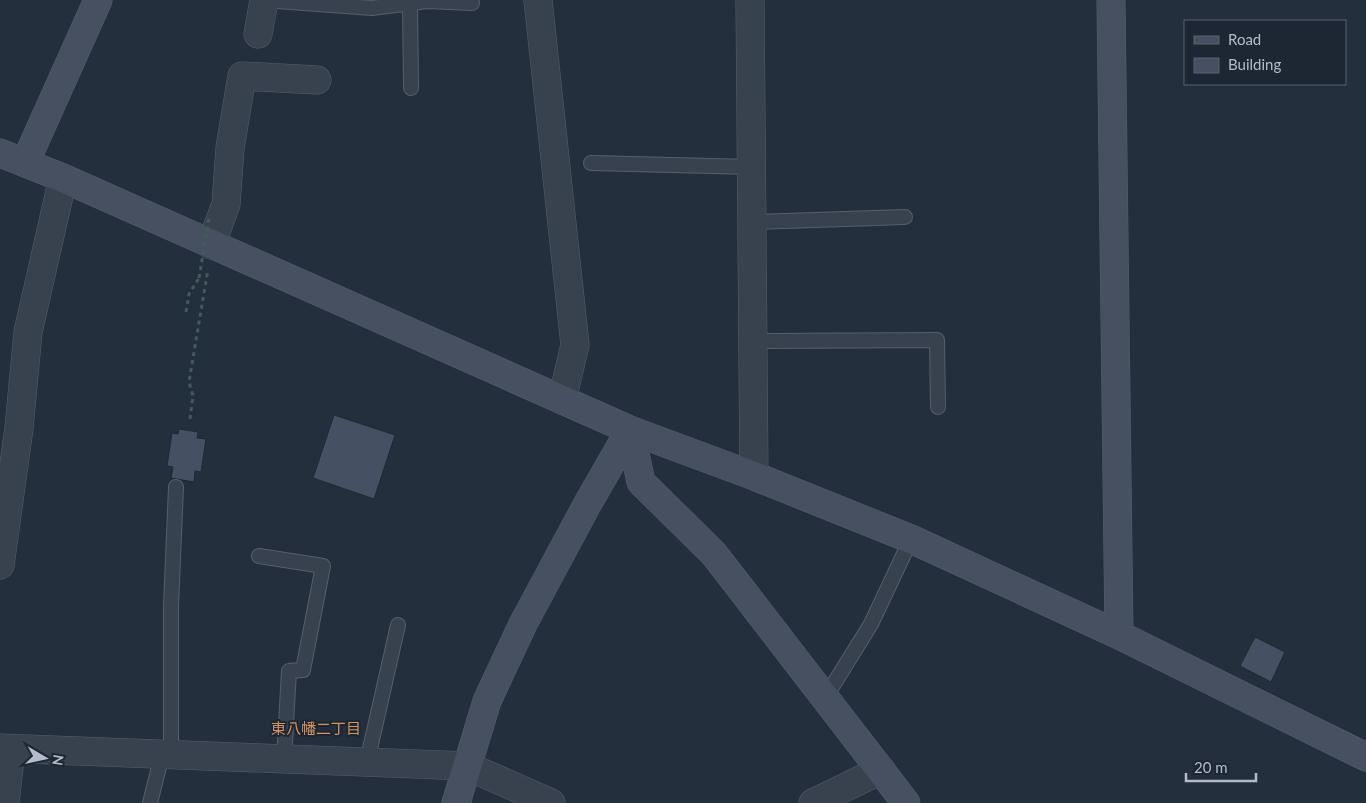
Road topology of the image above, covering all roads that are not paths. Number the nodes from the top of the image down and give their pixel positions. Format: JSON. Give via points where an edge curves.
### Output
{"nodes":[{"id":1,"x":98,"y":0,"type":"edge"},
{"id":2,"x":264,"y":0,"type":"edge"},
{"id":3,"x":538,"y":0,"type":"edge"},
{"id":4,"x":750,"y":0,"type":"edge"},
{"id":5,"x":1111,"y":0,"type":"edge"},
{"id":6,"x":472,"y":2,"type":"dead end"},
{"id":7,"x":410,"y":3,"type":"junction"},
{"id":8,"x":258,"y":34,"type":"dead end"},
{"id":9,"x":316,"y":80,"type":"dead end"},
{"id":10,"x":411,"y":88,"type":"dead end"},
{"id":11,"x":0,"y":153,"type":"edge"},
{"id":12,"x":25,"y":163,"type":"junction"},
{"id":13,"x":591,"y":163,"type":"dead end"},
{"id":14,"x":752,"y":167,"type":"junction"},
{"id":15,"x":63,"y":178,"type":"junction"},
{"id":16,"x":905,"y":216,"type":"dead end"},
{"id":17,"x":752,"y":222,"type":"junction"},
{"id":18,"x":210,"y":254,"type":"junction"},
{"id":19,"x":753,"y":341,"type":"junction"},
{"id":20,"x":562,"y":400,"type":"junction"},
{"id":21,"x":938,"y":407,"type":"dead end"},
{"id":22,"x":630,"y":430,"type":"junction"},
{"id":23,"x":754,"y":476,"type":"junction"},
{"id":24,"x":6,"y":480,"type":"edge"},
{"id":25,"x":176,"y":487,"type":"dead end"},
{"id":26,"x":911,"y":539,"type":"junction"},
{"id":27,"x":259,"y":556,"type":"dead end"},
{"id":28,"x":0,"y":565,"type":"edge"},
{"id":29,"x":398,"y":625,"type":"dead end"},
{"id":30,"x":1119,"y":635,"type":"junction"},
{"id":31,"x":825,"y":698,"type":"junction"},
{"id":32,"x":6,"y":749,"type":"edge"},
{"id":33,"x":166,"y":755,"type":"junction"},
{"id":34,"x":1366,"y":757,"type":"edge"},
{"id":35,"x":284,"y":759,"type":"junction"},
{"id":36,"x":368,"y":762,"type":"junction"},
{"id":37,"x":466,"y":766,"type":"junction"},
{"id":38,"x":881,"y":770,"type":"junction"},
{"id":39,"x":5,"y":803,"type":"edge"},
{"id":40,"x":150,"y":803,"type":"edge"},
{"id":41,"x":456,"y":803,"type":"edge"},
{"id":42,"x":551,"y":803,"type":"edge"},
{"id":43,"x":813,"y":803,"type":"edge"},
{"id":44,"x":906,"y":803,"type":"edge"}],
"edges":[{"from":1,"to":12,"type":"street"},
{"from":2,"to":7,"type":"lane","via":[[372,8]]},
{"from":2,"to":8,"type":"street"},
{"from":3,"to":20,"type":"street","via":[[575,345]]},
{"from":4,"to":14,"type":"street"},
{"from":5,"to":30,"type":"street"},
{"from":6,"to":7,"type":"lane"},
{"from":7,"to":10,"type":"lane"},
{"from":9,"to":18,"type":"street","via":[[242,76],[230,148],[226,204]]},
{"from":11,"to":12,"type":"street"},
{"from":12,"to":15,"type":"street"},
{"from":13,"to":14,"type":"lane"},
{"from":14,"to":17,"type":"street"},
{"from":15,"to":18,"type":"street"},
{"from":15,"to":24,"type":"street","via":[[28,332],[19,428]]},
{"from":16,"to":17,"type":"lane"},
{"from":17,"to":19,"type":"street"},
{"from":18,"to":20,"type":"street"},
{"from":19,"to":21,"type":"lane","via":[[937,340]]},
{"from":19,"to":23,"type":"street"},
{"from":20,"to":22,"type":"street"},
{"from":22,"to":23,"type":"street"},
{"from":22,"to":31,"type":"street","via":[[641,482],[714,554]]},
{"from":22,"to":37,"type":"street","via":[[522,624],[487,701]]},
{"from":23,"to":26,"type":"street"},
{"from":24,"to":28,"type":"street"},
{"from":25,"to":33,"type":"lane"},
{"from":26,"to":30,"type":"street"},
{"from":26,"to":31,"type":"lane","via":[[871,624]]},
{"from":27,"to":35,"type":"lane","via":[[323,566],[303,670],[289,671]]},
{"from":29,"to":36,"type":"lane"},
{"from":30,"to":34,"type":"street"},
{"from":31,"to":38,"type":"street"},
{"from":32,"to":33,"type":"street"},
{"from":32,"to":39,"type":"street"},
{"from":33,"to":35,"type":"street"},
{"from":33,"to":40,"type":"lane"},
{"from":35,"to":36,"type":"street"},
{"from":36,"to":37,"type":"street"},
{"from":37,"to":41,"type":"street"},
{"from":37,"to":42,"type":"street"},
{"from":38,"to":43,"type":"street"},
{"from":38,"to":44,"type":"street"}]}
